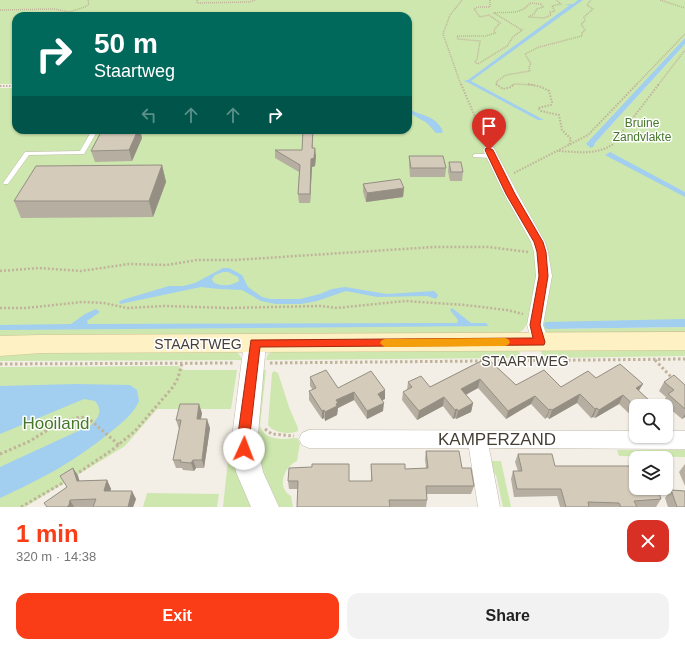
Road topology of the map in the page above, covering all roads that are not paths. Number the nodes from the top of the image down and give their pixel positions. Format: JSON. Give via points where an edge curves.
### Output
{"nodes":[{"id":1,"x":93,"y":134,"type":"edge"},
{"id":2,"x":490,"y":153,"type":"joint"},
{"id":3,"x":475,"y":156,"type":"dead end"},
{"id":4,"x":6,"y":183,"type":"dead end"},
{"id":5,"x":685,"y":341,"type":"edge"},
{"id":6,"x":255,"y":343,"type":"junction"},
{"id":7,"x":0,"y":346,"type":"edge"},
{"id":8,"x":534,"y":356,"type":"junction"},
{"id":9,"x":303,"y":437,"type":"road end"},
{"id":10,"x":477,"y":439,"type":"junction"},
{"id":11,"x":685,"y":440,"type":"edge"},
{"id":12,"x":265,"y":507,"type":"edge"},
{"id":13,"x":489,"y":507,"type":"edge"}],
"edges":[{"from":1,"to":4,"type":"lane","via":[[82,153],[27,153]]},
{"from":2,"to":3,"type":"lane"},
{"from":2,"to":8,"type":"street","name":"STAARTWEG","via":[[541,252],[544,276],[533,316],[536,328]]},
{"from":5,"to":8,"type":"main road","name":"STAARTWEG"},
{"from":6,"to":7,"type":"main road","name":"STAARTWEG"},
{"from":6,"to":8,"type":"main road","name":"STAARTWEG"},
{"from":6,"to":12,"type":"street","via":[[244,449],[251,478]]},
{"from":9,"to":10,"type":"street","name":"KAMPERZAND"},
{"from":10,"to":11,"type":"street","name":"KAMPERZAND"},
{"from":10,"to":13,"type":"street"}]}
